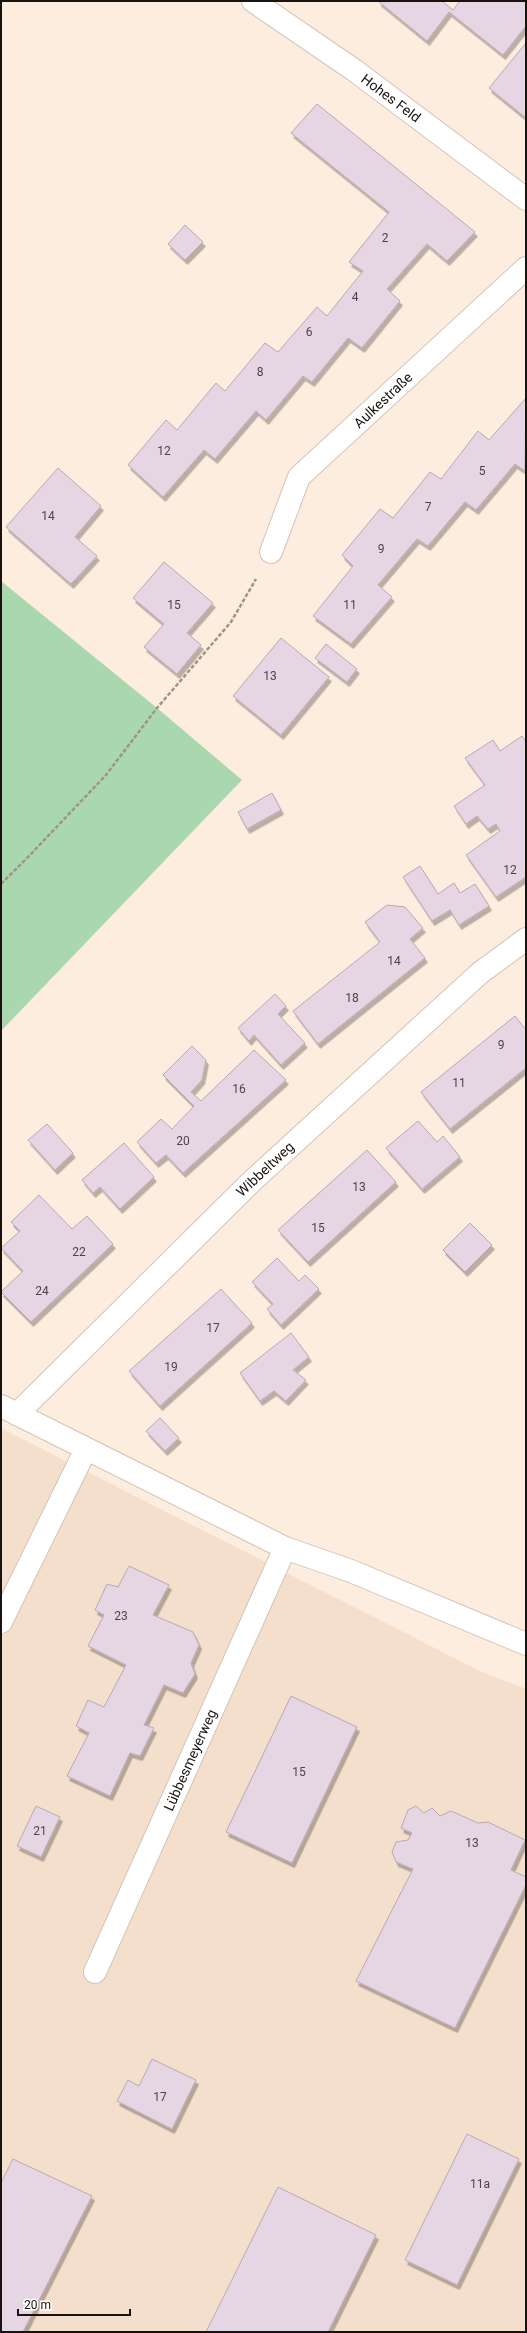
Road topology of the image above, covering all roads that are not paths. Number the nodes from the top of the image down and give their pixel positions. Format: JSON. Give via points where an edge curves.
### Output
{"nodes":[{"id":1,"x":253,"y":1,"type":"edge"},
{"id":2,"x":526,"y":199,"type":"edge"},
{"id":3,"x":526,"y":268,"type":"edge"},
{"id":4,"x":271,"y":552,"type":"road end"},
{"id":5,"x":526,"y":939,"type":"edge"},
{"id":6,"x":9,"y":1410,"type":"edge"},
{"id":7,"x":86,"y":1449,"type":"junction"},
{"id":8,"x":285,"y":1548,"type":"junction"},
{"id":9,"x":1,"y":1622,"type":"edge"},
{"id":10,"x":526,"y":1644,"type":"edge"},
{"id":11,"x":95,"y":1972,"type":"dead end"}],
"edges":[{"from":1,"to":2,"type":"street","name":"Hohes Feld","via":[[354,70]]},
{"from":3,"to":4,"type":"street","name":"Aulkestraße","via":[[299,477]]},
{"from":5,"to":6,"type":"street","name":"Wibbeltweg","via":[[480,972],[250,1182]]},
{"from":6,"to":7,"type":"street"},
{"from":7,"to":8,"type":"street"},
{"from":7,"to":9,"type":"street"},
{"from":8,"to":10,"type":"street","via":[[351,1571]]},
{"from":8,"to":11,"type":"street","name":"Lübbesmeyerweg"}]}
